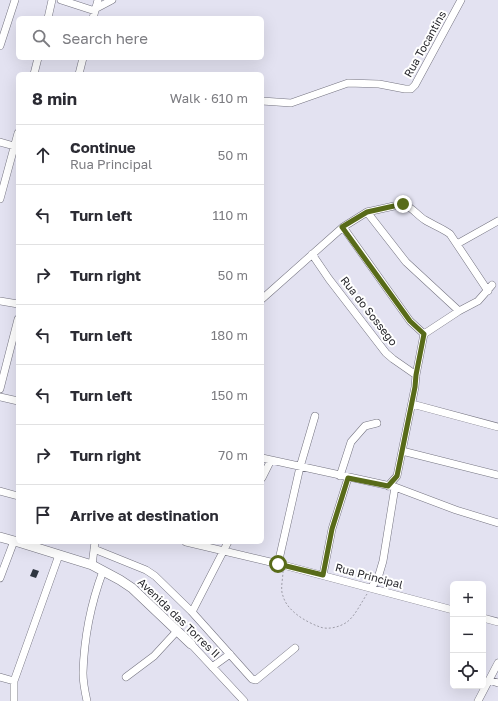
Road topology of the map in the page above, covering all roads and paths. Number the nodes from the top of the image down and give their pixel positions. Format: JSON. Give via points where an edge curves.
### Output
{"nodes":[{"id":1,"x":15,"y":0,"type":"edge"},
{"id":2,"x":52,"y":0,"type":"edge"},
{"id":3,"x":61,"y":0,"type":"edge"},
{"id":4,"x":98,"y":0,"type":"edge"},
{"id":5,"x":112,"y":0,"type":"edge"},
{"id":6,"x":461,"y":0,"type":"edge"},
{"id":7,"x":95,"y":13,"type":"edge"},
{"id":8,"x":48,"y":16,"type":"edge"},
{"id":9,"x":0,"y":46,"type":"edge"},
{"id":10,"x":38,"y":60,"type":"edge"},
{"id":11,"x":82,"y":60,"type":"edge"},
{"id":12,"x":34,"y":72,"type":"edge"},
{"id":13,"x":80,"y":72,"type":"edge"},
{"id":14,"x":264,"y":101,"type":"edge"},
{"id":15,"x":16,"y":140,"type":"edge"},
{"id":16,"x":0,"y":142,"type":"edge"},
{"id":17,"x":14,"y":146,"type":"junction"},
{"id":18,"x":0,"y":199,"type":"edge"},
{"id":19,"x":367,"y":212,"type":"junction"},
{"id":20,"x":498,"y":221,"type":"edge"},
{"id":21,"x":342,"y":227,"type":"junction"},
{"id":22,"x":457,"y":244,"type":"junction"},
{"id":23,"x":312,"y":254,"type":"junction"},
{"id":24,"x":264,"y":297,"type":"edge"},
{"id":25,"x":0,"y":301,"type":"edge"},
{"id":26,"x":16,"y":304,"type":"edge"},
{"id":27,"x":459,"y":311,"type":"junction"},
{"id":28,"x":16,"y":327,"type":"edge"},
{"id":29,"x":424,"y":334,"type":"junction"},
{"id":30,"x":416,"y":375,"type":"junction"},
{"id":31,"x":0,"y":389,"type":"edge"},
{"id":32,"x":0,"y":397,"type":"edge"},
{"id":33,"x":16,"y":401,"type":"edge"},
{"id":34,"x":412,"y":404,"type":"junction"},
{"id":35,"x":315,"y":416,"type":"dead end"},
{"id":36,"x":377,"y":423,"type":"dead end"},
{"id":37,"x":498,"y":427,"type":"edge"},
{"id":38,"x":402,"y":451,"type":"junction"},
{"id":39,"x":264,"y":458,"type":"edge"},
{"id":40,"x":272,"y":460,"type":"junction"},
{"id":41,"x":300,"y":467,"type":"junction"},
{"id":42,"x":264,"y":474,"type":"edge"},
{"id":43,"x":498,"y":475,"type":"edge"},
{"id":44,"x":344,"y":477,"type":"junction"},
{"id":45,"x":392,"y":487,"type":"junction"},
{"id":46,"x":0,"y":491,"type":"edge"},
{"id":47,"x":16,"y":495,"type":"edge"},
{"id":48,"x":498,"y":523,"type":"edge"},
{"id":49,"x":0,"y":537,"type":"edge"},
{"id":50,"x":16,"y":542,"type":"edge"},
{"id":51,"x":16,"y":544,"type":"edge"},
{"id":52,"x":23,"y":544,"type":"edge"},
{"id":53,"x":194,"y":544,"type":"edge"},
{"id":54,"x":227,"y":544,"type":"edge"},
{"id":55,"x":94,"y":545,"type":"edge"},
{"id":56,"x":223,"y":551,"type":"junction"},
{"id":57,"x":59,"y":555,"type":"junction"},
{"id":58,"x":281,"y":564,"type":"junction"},
{"id":59,"x":92,"y":565,"type":"junction"},
{"id":60,"x":103,"y":571,"type":"junction"},
{"id":61,"x":323,"y":575,"type":"junction"},
{"id":62,"x":0,"y":578,"type":"edge"},
{"id":63,"x":371,"y":588,"type":"junction"},
{"id":64,"x":450,"y":609,"type":"edge"},
{"id":65,"x":192,"y":612,"type":"junction"},
{"id":66,"x":486,"y":619,"type":"edge"},
{"id":67,"x":498,"y":622,"type":"edge"},
{"id":68,"x":177,"y":631,"type":"junction"},
{"id":69,"x":191,"y":644,"type":"joint"},
{"id":70,"x":294,"y":648,"type":"dead end"},
{"id":71,"x":230,"y":654,"type":"junction"},
{"id":72,"x":498,"y":663,"type":"edge"},
{"id":73,"x":212,"y":667,"type":"junction"},
{"id":74,"x":0,"y":677,"type":"edge"},
{"id":75,"x":126,"y":677,"type":"dead end"},
{"id":76,"x":489,"y":680,"type":"junction"},
{"id":77,"x":14,"y":681,"type":"junction"},
{"id":78,"x":498,"y":683,"type":"edge"},
{"id":79,"x":14,"y":701,"type":"edge"},
{"id":80,"x":87,"y":701,"type":"edge"},
{"id":81,"x":244,"y":701,"type":"edge"},
{"id":82,"x":478,"y":701,"type":"edge"}],
"edges":[{"from":1,"to":9,"type":"street"},
{"from":2,"to":8,"type":"street"},
{"from":3,"to":7,"type":"street"},
{"from":4,"to":7,"type":"street"},
{"from":5,"to":7,"type":"street"},
{"from":6,"to":14,"type":"street","name":"Rua Tocantins","via":[[411,89],[379,84],[348,84],[291,103]]},
{"from":10,"to":12,"type":"street"},
{"from":11,"to":13,"type":"street"},
{"from":15,"to":17,"type":"street"},
{"from":16,"to":17,"type":"street"},
{"from":17,"to":18,"type":"street"},
{"from":19,"to":21,"type":"street"},
{"from":19,"to":22,"type":"street","via":[[403,204],[444,229]]},
{"from":19,"to":27,"type":"street","via":[[406,262]]},
{"from":20,"to":22,"type":"street"},
{"from":21,"to":23,"type":"street"},
{"from":21,"to":29,"type":"street","via":[[410,321]]},
{"from":22,"to":27,"type":"street","via":[[490,288],[478,301]]},
{"from":23,"to":24,"type":"street"},
{"from":23,"to":30,"type":"street","name":"Rua do Sossego","via":[[386,353]]},
{"from":25,"to":26,"type":"street"},
{"from":27,"to":29,"type":"street"},
{"from":28,"to":31,"type":"street"},
{"from":29,"to":30,"type":"street"},
{"from":30,"to":34,"type":"street"},
{"from":32,"to":33,"type":"street"},
{"from":34,"to":37,"type":"street"},
{"from":34,"to":38,"type":"street"},
{"from":35,"to":41,"type":"street"},
{"from":36,"to":44,"type":"street","via":[[365,426],[351,442]]},
{"from":38,"to":43,"type":"street"},
{"from":38,"to":45,"type":"street"},
{"from":39,"to":40,"type":"street"},
{"from":40,"to":41,"type":"street"},
{"from":40,"to":42,"type":"street"},
{"from":41,"to":44,"type":"street"},
{"from":41,"to":58,"type":"street"},
{"from":44,"to":45,"type":"street"},
{"from":44,"to":61,"type":"street"},
{"from":45,"to":48,"type":"street"},
{"from":45,"to":63,"type":"street","via":[[383,561],[378,578]]},
{"from":46,"to":47,"type":"street"},
{"from":49,"to":50,"type":"street","name":"Avenida das Torres II"},
{"from":51,"to":62,"type":"street"},
{"from":52,"to":57,"type":"street","name":"Avenida das Torres II"},
{"from":53,"to":56,"type":"street","name":"Rua Principal"},
{"from":54,"to":56,"type":"street"},
{"from":55,"to":59,"type":"street"},
{"from":55,"to":65,"type":"street","via":[[155,576]]},
{"from":56,"to":58,"type":"street","name":"Rua Principal"},
{"from":56,"to":65,"type":"street"},
{"from":57,"to":59,"type":"street","name":"Avenida das Torres II"},
{"from":57,"to":77,"type":"street"},
{"from":58,"to":61,"type":"street","name":"Rua Principal"},
{"from":58,"to":63,"type":"path","via":[[282,594],[285,602],[295,613],[321,627],[337,626],[347,621]]},
{"from":59,"to":60,"type":"street","name":"Avenida das Torres II"},
{"from":60,"to":68,"type":"street","name":"Avenida das Torres II","via":[[132,588]]},
{"from":60,"to":80,"type":"street","via":[[93,602],[86,643],[83,675]]},
{"from":61,"to":63,"type":"street","name":"Rua Principal"},
{"from":63,"to":64,"type":"street","name":"Rua Principal"},
{"from":65,"to":71,"type":"street"},
{"from":66,"to":67,"type":"street"},
{"from":68,"to":69,"type":"street","name":"Avenida das Torres II"},
{"from":68,"to":75,"type":"street","via":[[154,656]]},
{"from":69,"to":73,"type":"street","name":"Avenida das Torres II"},
{"from":70,"to":71,"type":"street","via":[[256,680],[251,678]]},
{"from":71,"to":73,"type":"street"},
{"from":72,"to":76,"type":"street"},
{"from":73,"to":81,"type":"street","name":"Avenida das Torres II"},
{"from":74,"to":77,"type":"street"},
{"from":76,"to":78,"type":"street"},
{"from":76,"to":82,"type":"street"},
{"from":77,"to":79,"type":"street"}]}
